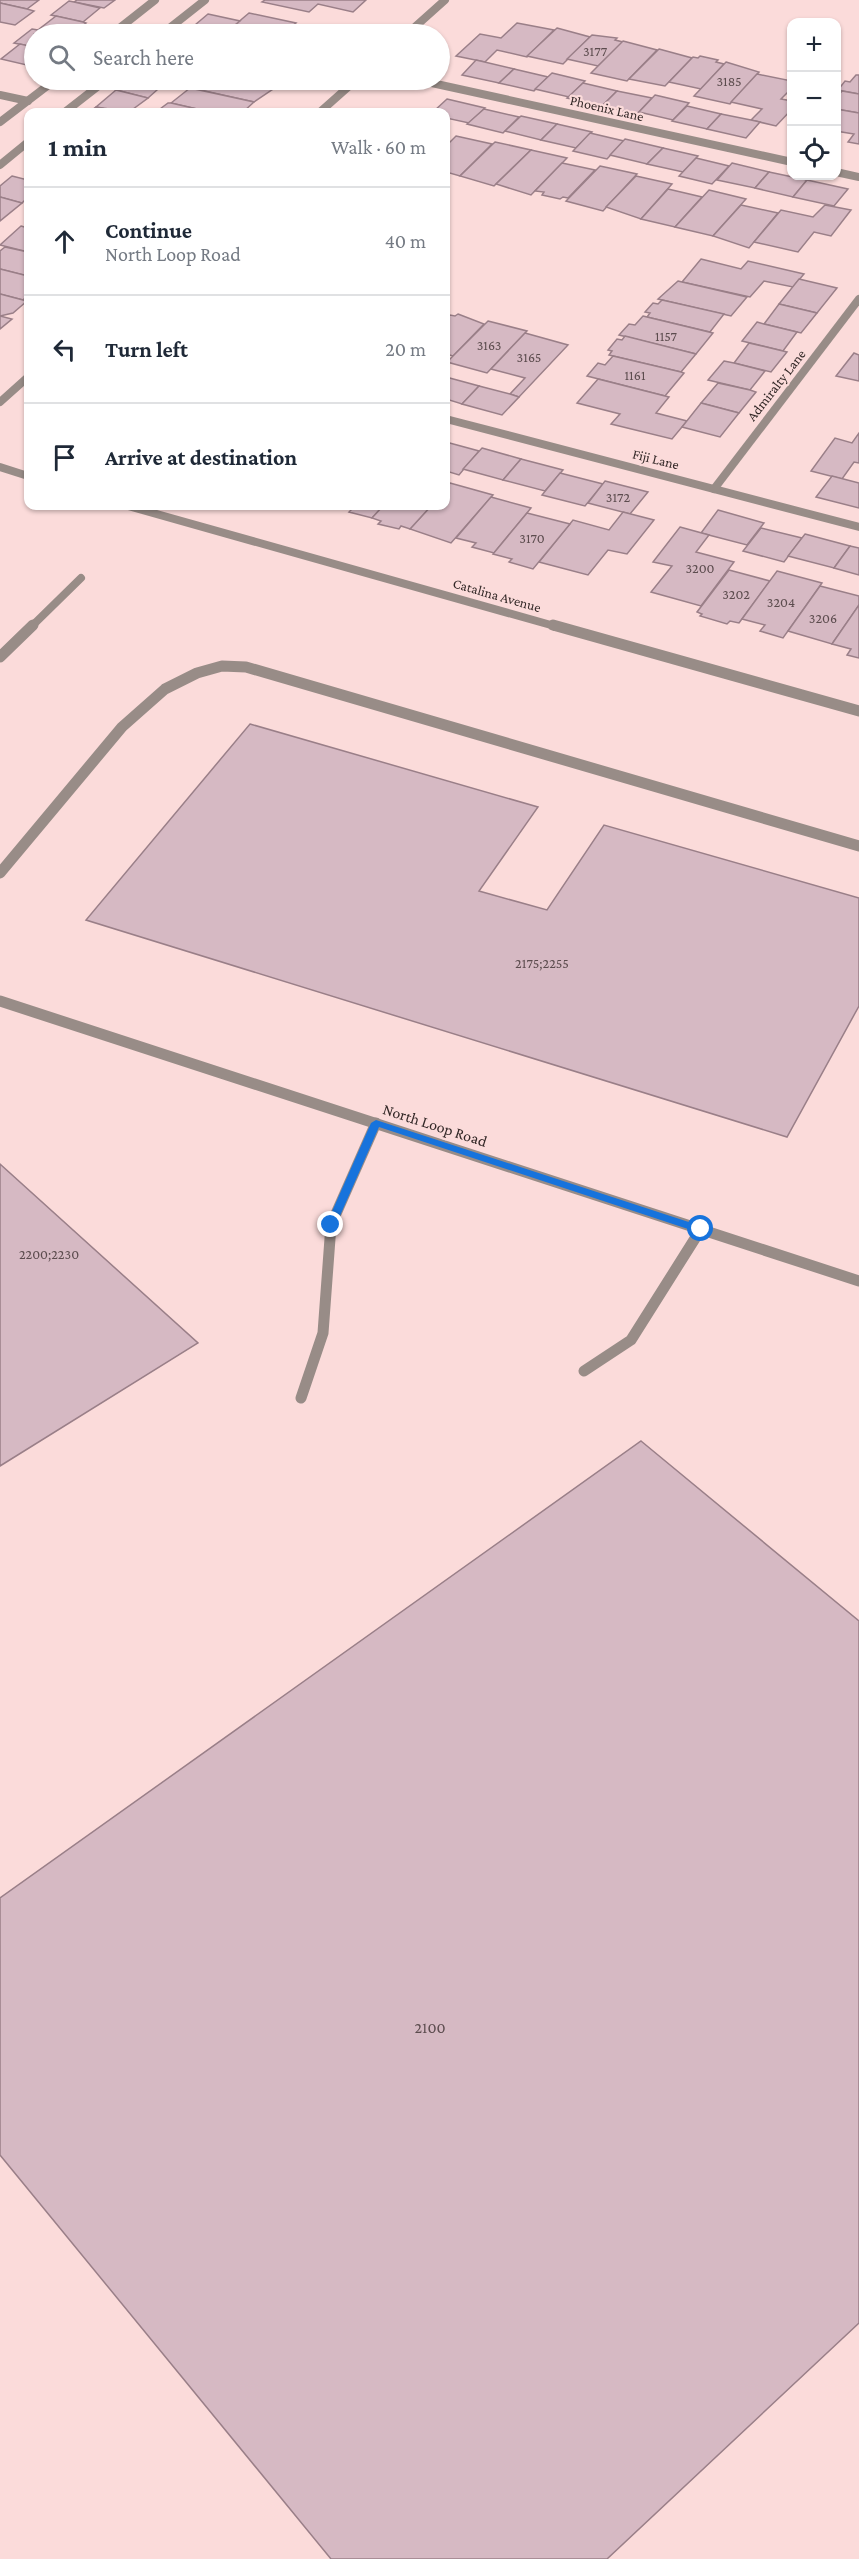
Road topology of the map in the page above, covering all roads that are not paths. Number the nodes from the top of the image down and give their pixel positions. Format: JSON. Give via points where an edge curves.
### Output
{"nodes":[{"id":1,"x":155,"y":0,"type":"edge"},
{"id":2,"x":205,"y":0,"type":"edge"},
{"id":3,"x":446,"y":0,"type":"edge"},
{"id":4,"x":124,"y":24,"type":"edge"},
{"id":5,"x":175,"y":24,"type":"edge"},
{"id":6,"x":418,"y":24,"type":"edge"},
{"id":7,"x":450,"y":87,"type":"edge"},
{"id":8,"x":42,"y":90,"type":"edge"},
{"id":9,"x":93,"y":90,"type":"edge"},
{"id":10,"x":345,"y":90,"type":"edge"},
{"id":11,"x":0,"y":95,"type":"edge"},
{"id":12,"x":28,"y":101,"type":"junction"},
{"id":13,"x":70,"y":108,"type":"edge"},
{"id":14,"x":324,"y":108,"type":"edge"},
{"id":15,"x":0,"y":122,"type":"edge"},
{"id":16,"x":24,"y":147,"type":"edge"},
{"id":17,"x":787,"y":161,"type":"edge"},
{"id":18,"x":0,"y":165,"type":"edge"},
{"id":19,"x":841,"y":173,"type":"edge"},
{"id":20,"x":859,"y":177,"type":"edge"},
{"id":21,"x":859,"y":298,"type":"edge"},
{"id":22,"x":24,"y":381,"type":"edge"},
{"id":23,"x":0,"y":402,"type":"edge"},
{"id":24,"x":450,"y":420,"type":"edge"},
{"id":25,"x":0,"y":467,"type":"edge"},
{"id":26,"x":24,"y":475,"type":"edge"},
{"id":27,"x":714,"y":489,"type":"junction"},
{"id":28,"x":142,"y":510,"type":"edge"},
{"id":29,"x":859,"y":527,"type":"edge"},
{"id":30,"x":81,"y":578,"type":"dead end"},
{"id":31,"x":0,"y":657,"type":"edge"},
{"id":32,"x":859,"y":711,"type":"edge"},
{"id":33,"x":859,"y":846,"type":"edge"},
{"id":34,"x":0,"y":873,"type":"edge"},
{"id":35,"x":0,"y":1001,"type":"edge"},
{"id":36,"x":376,"y":1123,"type":"junction"},
{"id":37,"x":701,"y":1229,"type":"junction"},
{"id":38,"x":859,"y":1281,"type":"edge"},
{"id":39,"x":584,"y":1371,"type":"dead end"},
{"id":40,"x":300,"y":1398,"type":"dead end"}],
"edges":[{"from":1,"to":4,"type":"street"},
{"from":2,"to":5,"type":"street"},
{"from":3,"to":6,"type":"street"},
{"from":7,"to":17,"type":"street","name":"Phoenix Lane"},
{"from":8,"to":12,"type":"street"},
{"from":9,"to":13,"type":"street"},
{"from":10,"to":14,"type":"street"},
{"from":11,"to":12,"type":"street"},
{"from":12,"to":15,"type":"street"},
{"from":16,"to":18,"type":"street"},
{"from":19,"to":20,"type":"street"},
{"from":21,"to":27,"type":"street","name":"Admiralty Lane"},
{"from":22,"to":23,"type":"street"},
{"from":24,"to":27,"type":"street","name":"Fiji Lane"},
{"from":25,"to":26,"type":"street"},
{"from":27,"to":29,"type":"street","name":"Fiji Lane"},
{"from":28,"to":32,"type":"street","name":"Catalina Avenue"},
{"from":30,"to":31,"type":"street"},
{"from":33,"to":34,"type":"street","via":[[246,667],[222,666],[165,689],[122,726]]},
{"from":35,"to":36,"type":"street","name":"North Loop Road"},
{"from":36,"to":37,"type":"street","name":"North Loop Road"},
{"from":36,"to":40,"type":"street","via":[[331,1225],[323,1333]]},
{"from":37,"to":38,"type":"street","name":"North Loop Road"},
{"from":37,"to":39,"type":"street","via":[[631,1340]]}]}
